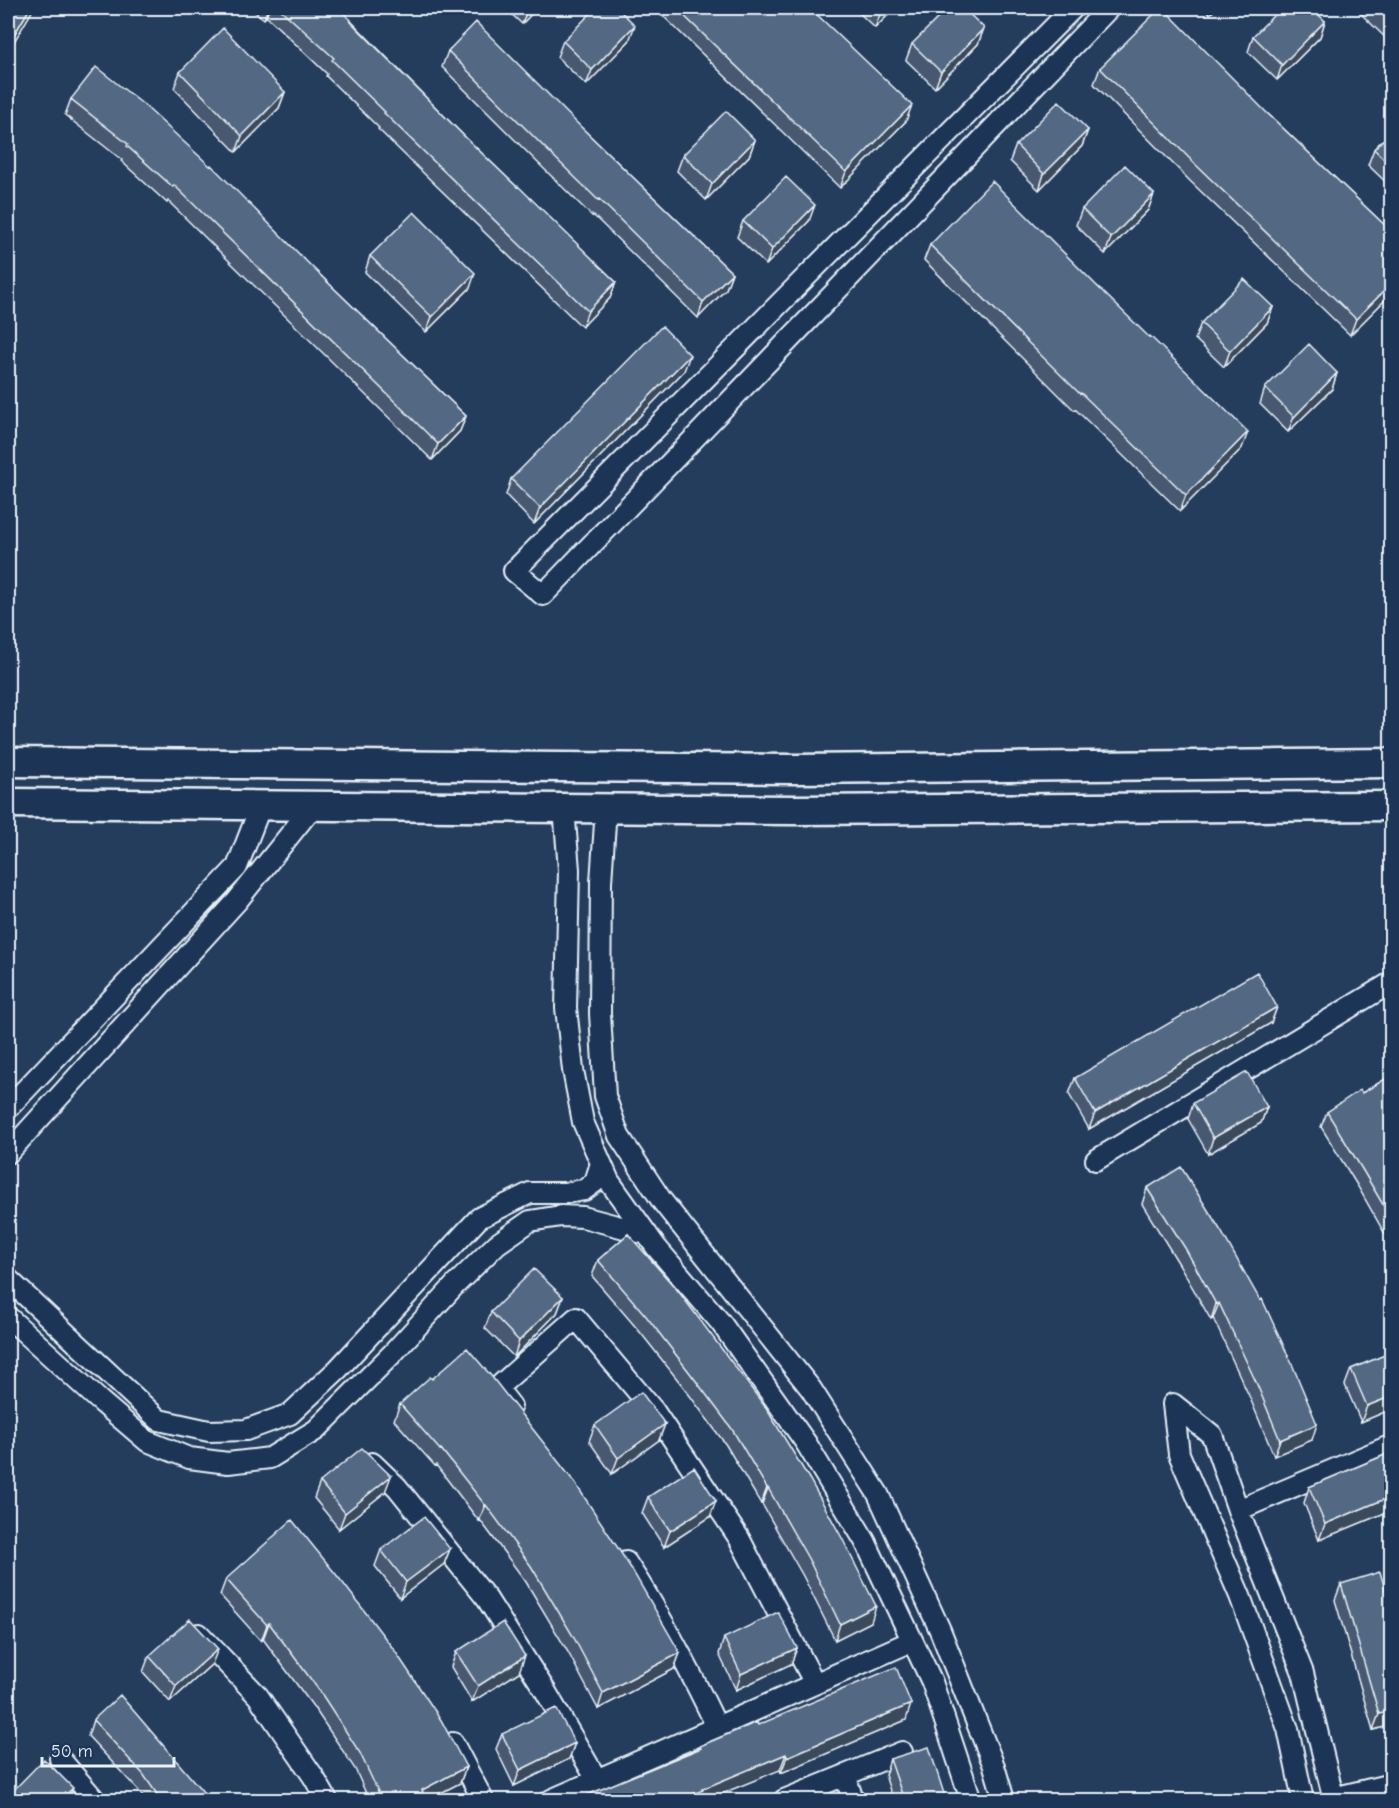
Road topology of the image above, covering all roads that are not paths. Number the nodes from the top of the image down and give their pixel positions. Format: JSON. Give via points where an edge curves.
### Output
{"nodes":[{"id":1,"x":1073,"y":8,"type":"edge"},
{"id":2,"x":1109,"y":8,"type":"edge"},
{"id":3,"x":8,"y":762,"type":"edge"},
{"id":4,"x":1392,"y":763,"type":"edge"},
{"id":5,"x":8,"y":803,"type":"edge"},
{"id":6,"x":261,"y":805,"type":"junction"},
{"id":7,"x":313,"y":806,"type":"junction"},
{"id":8,"x":1392,"y":806,"type":"edge"},
{"id":9,"x":564,"y":808,"type":"junction"},
{"id":10,"x":606,"y":808,"type":"junction"},
{"id":11,"x":1392,"y":982,"type":"edge"},
{"id":12,"x":8,"y":1108,"type":"edge"},
{"id":13,"x":8,"y":1154,"type":"edge"},
{"id":14,"x":1096,"y":1160,"type":"dead end"},
{"id":15,"x":601,"y":1163,"type":"junction"},
{"id":16,"x":647,"y":1234,"type":"junction"},
{"id":17,"x":8,"y":1279,"type":"edge"},
{"id":18,"x":8,"y":1317,"type":"edge"},
{"id":19,"x":519,"y":1416,"type":"edge"},
{"id":20,"x":1392,"y":1445,"type":"edge"},
{"id":21,"x":360,"y":1451,"type":"edge"},
{"id":22,"x":1238,"y":1510,"type":"junction"},
{"id":23,"x":618,"y":1551,"type":"edge"},
{"id":24,"x":194,"y":1627,"type":"edge"},
{"id":25,"x":912,"y":1641,"type":"junction"},
{"id":26,"x":815,"y":1684,"type":"junction"},
{"id":27,"x":717,"y":1727,"type":"junction"},
{"id":28,"x":446,"y":1730,"type":"edge"},
{"id":29,"x":903,"y":1752,"type":"edge"},
{"id":30,"x":60,"y":1760,"type":"dead end"},
{"id":31,"x":845,"y":1775,"type":"junction"},
{"id":32,"x":597,"y":1780,"type":"junction"},
{"id":33,"x":1392,"y":1784,"type":"edge"},
{"id":34,"x":1334,"y":1799,"type":"edge"},
{"id":35,"x":95,"y":1800,"type":"edge"},
{"id":36,"x":327,"y":1800,"type":"edge"},
{"id":37,"x":483,"y":1800,"type":"edge"},
{"id":38,"x":551,"y":1800,"type":"edge"},
{"id":39,"x":784,"y":1800,"type":"edge"},
{"id":40,"x":853,"y":1800,"type":"edge"},
{"id":41,"x":971,"y":1800,"type":"edge"},
{"id":42,"x":1004,"y":1800,"type":"edge"},
{"id":43,"x":1303,"y":1800,"type":"edge"}],
"edges":[{"from":1,"to":2,"type":"street","via":[[514,571],[543,595]]},
{"from":3,"to":4,"type":"main road","via":[[796,769]]},
{"from":5,"to":6,"type":"main road"},
{"from":6,"to":7,"type":"main road"},
{"from":6,"to":12,"type":"street","via":[[237,867]]},
{"from":7,"to":9,"type":"main road"},
{"from":7,"to":13,"type":"street","via":[[237,901]]},
{"from":8,"to":10,"type":"main road"},
{"from":9,"to":10,"type":"main road"},
{"from":9,"to":15,"type":"street","via":[[569,870],[567,1019],[583,1122]]},
{"from":10,"to":42,"type":"street","via":[[600,1014],[605,1096],[619,1136],[662,1201],[811,1389],[878,1494],[940,1630]]},
{"from":11,"to":14,"type":"street"},
{"from":15,"to":16,"type":"street","via":[[609,1181]]},
{"from":15,"to":17,"type":"street","via":[[595,1182],[584,1190],[530,1193],[479,1218],[338,1369],[290,1414],[246,1430],[210,1431],[159,1420]]},
{"from":16,"to":18,"type":"street","via":[[583,1217],[530,1221],[497,1244],[455,1285],[316,1430],[270,1458],[228,1462],[189,1458],[147,1441]]},
{"from":16,"to":25,"type":"street","via":[[721,1323],[806,1443],[865,1541]]},
{"from":19,"to":26,"type":"street","via":[[497,1388],[576,1317],[654,1411],[739,1538]]},
{"from":20,"to":22,"type":"street"},
{"from":21,"to":32,"type":"street","via":[[397,1487],[487,1599]]},
{"from":22,"to":34,"type":"street","via":[[1303,1674]]},
{"from":22,"to":43,"type":"street","via":[[1212,1435],[1173,1404],[1179,1454],[1244,1607],[1288,1729]]},
{"from":23,"to":27,"type":"street","via":[[688,1666]]},
{"from":24,"to":36,"type":"street","via":[[258,1696]]},
{"from":25,"to":26,"type":"street"},
{"from":25,"to":41,"type":"street","via":[[932,1682]]},
{"from":26,"to":27,"type":"street"},
{"from":27,"to":32,"type":"street"},
{"from":28,"to":37,"type":"street"},
{"from":29,"to":31,"type":"street"},
{"from":30,"to":35,"type":"street"},
{"from":31,"to":39,"type":"street"},
{"from":31,"to":40,"type":"street"},
{"from":32,"to":38,"type":"street"},
{"from":33,"to":34,"type":"street"}]}
